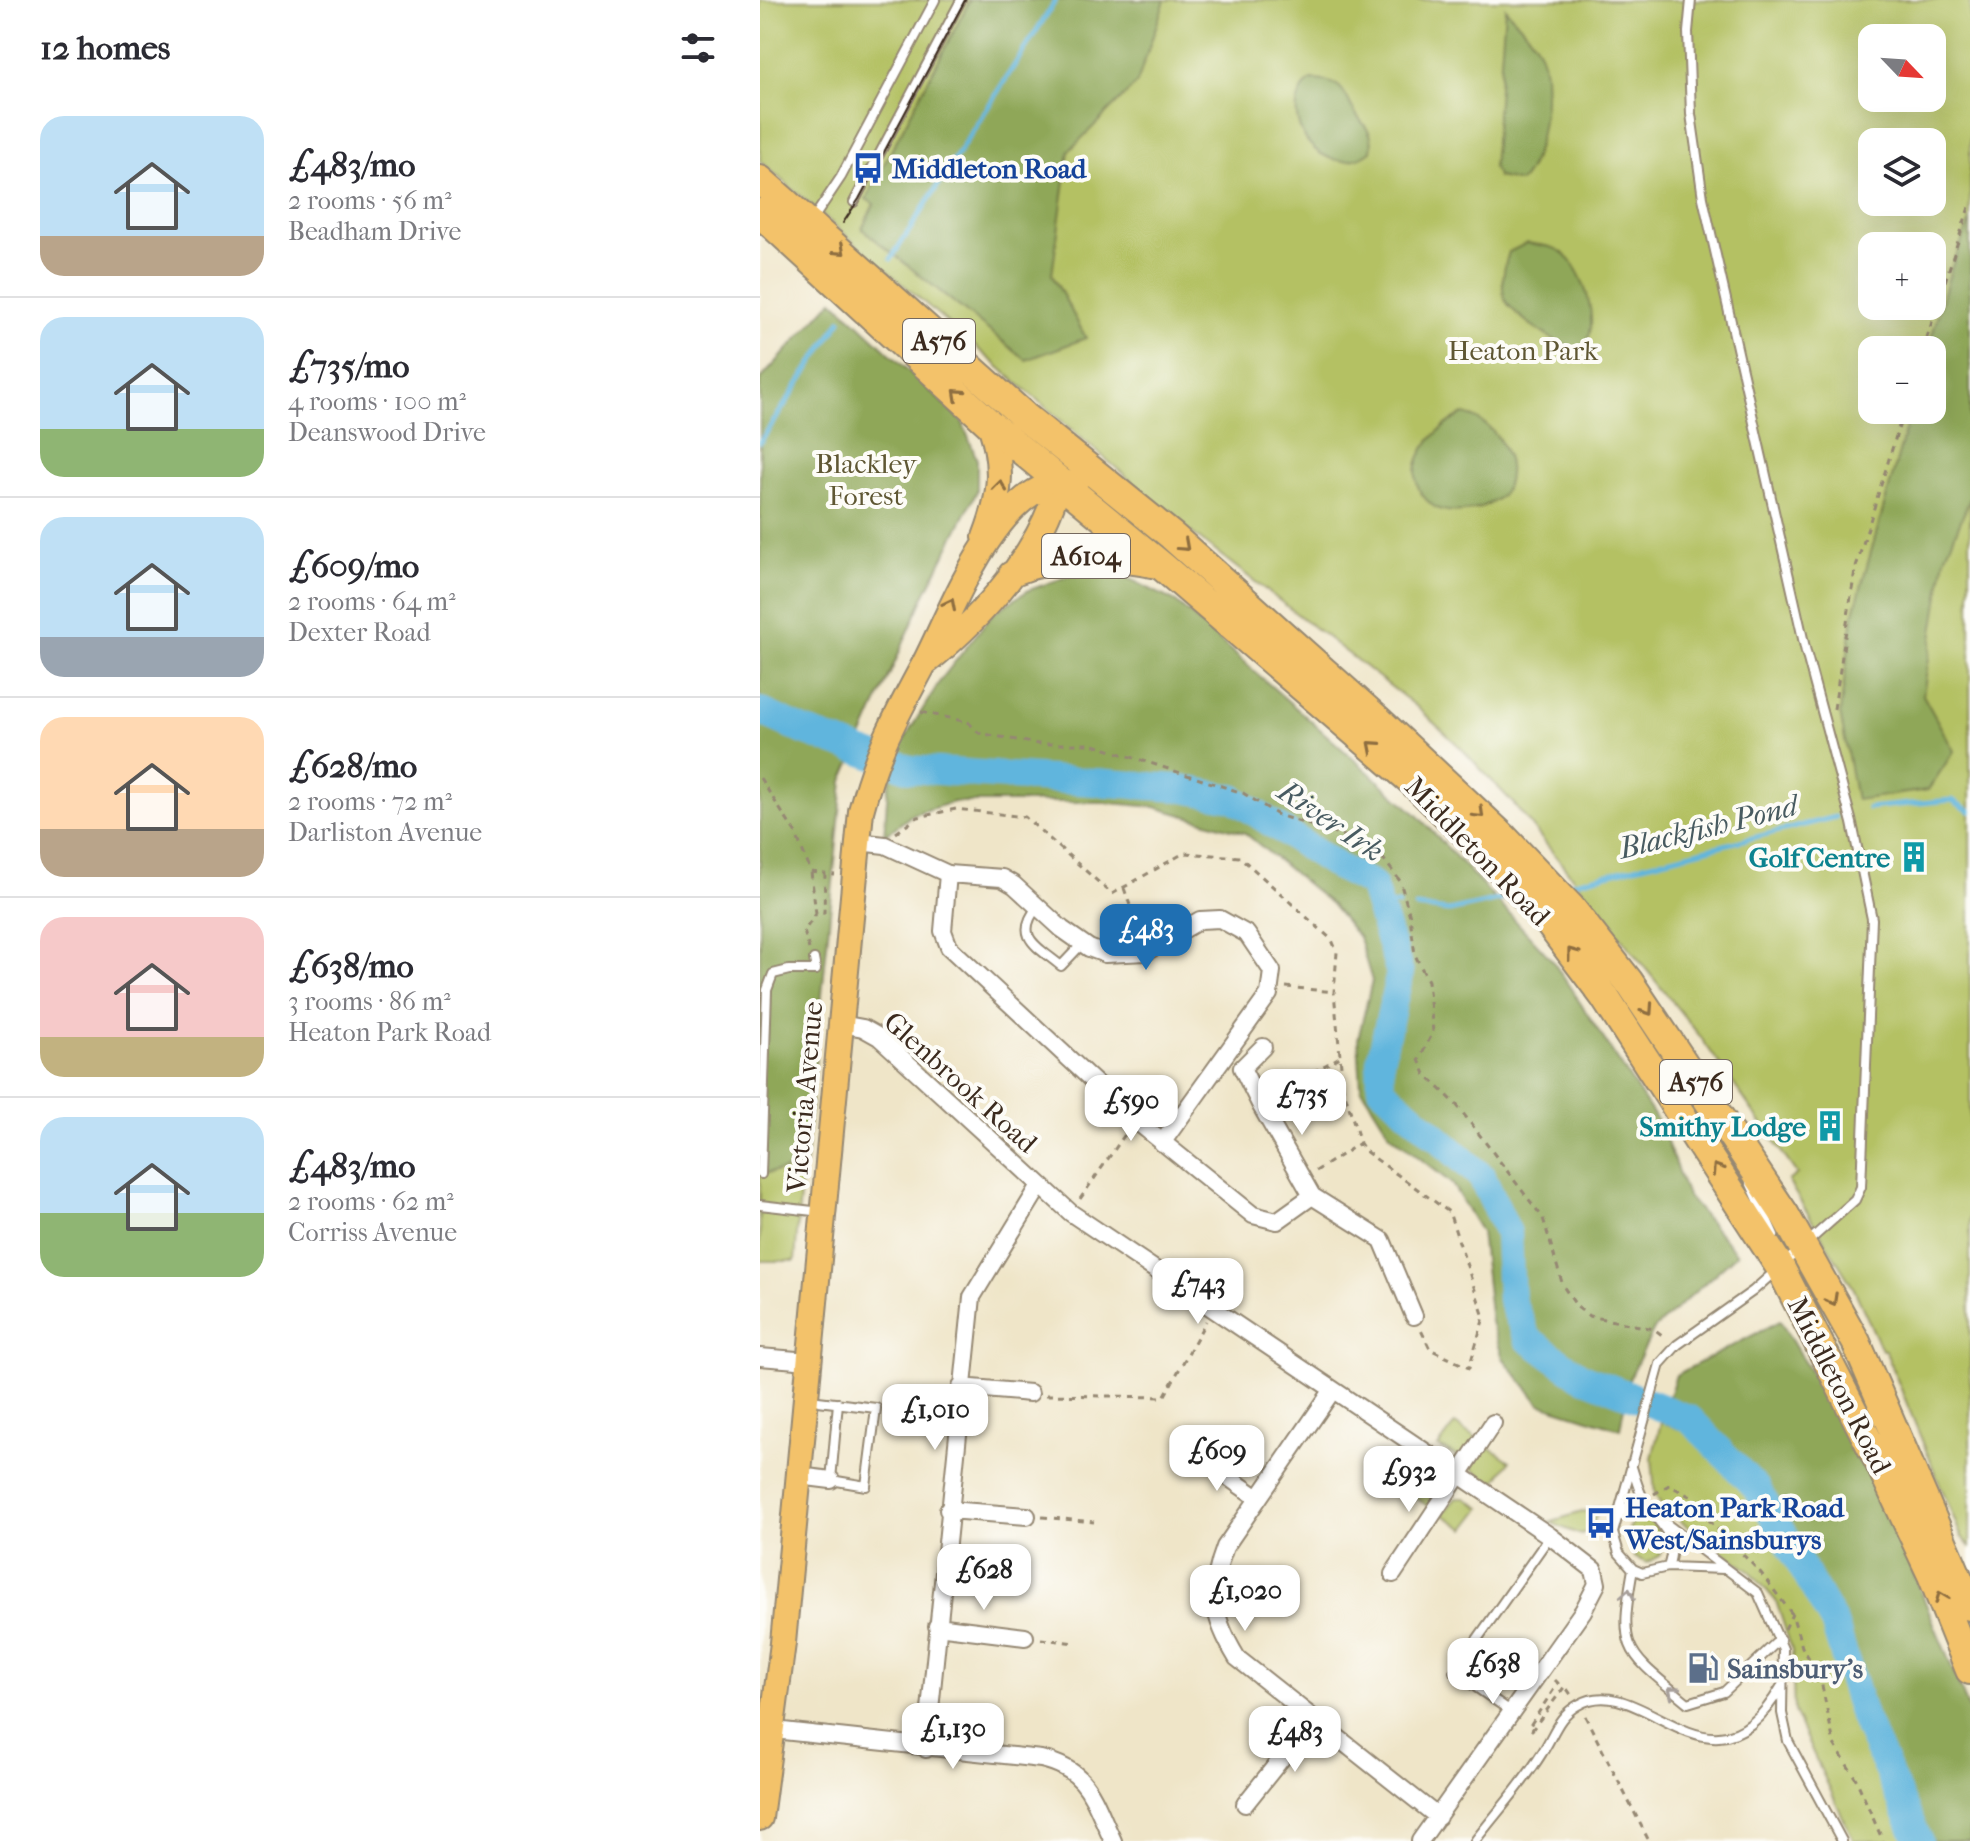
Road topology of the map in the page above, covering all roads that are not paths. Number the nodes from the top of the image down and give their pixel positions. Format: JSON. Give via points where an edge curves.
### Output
{"nodes":[{"id":1,"x":935,"y":0,"type":"edge"},
{"id":2,"x":961,"y":0,"type":"edge"},
{"id":3,"x":1691,"y":0,"type":"edge"},
{"id":4,"x":760,"y":180,"type":"edge"},
{"id":5,"x":854,"y":202,"type":"dead end"},
{"id":6,"x":760,"y":213,"type":"edge"},
{"id":7,"x":802,"y":232,"type":"junction"},
{"id":8,"x":1024,"y":416,"type":"junction"},
{"id":9,"x":990,"y":424,"type":"junction"},
{"id":10,"x":1059,"y":482,"type":"junction"},
{"id":11,"x":1123,"y":496,"type":"junction"},
{"id":12,"x":982,"y":547,"type":"junction"},
{"id":13,"x":1163,"y":567,"type":"junction"},
{"id":14,"x":1011,"y":574,"type":"junction"},
{"id":15,"x":924,"y":664,"type":"junction"},
{"id":16,"x":858,"y":842,"type":"junction"},
{"id":17,"x":948,"y":874,"type":"junction"},
{"id":18,"x":1039,"y":905,"type":"junction"},
{"id":19,"x":1083,"y":944,"type":"junction"},
{"id":20,"x":814,"y":959,"type":"road end"},
{"id":21,"x":841,"y":1024,"type":"junction"},
{"id":22,"x":1263,"y":1047,"type":"dead end"},
{"id":23,"x":1299,"y":1080,"type":"road end"},
{"id":24,"x":1261,"y":1106,"type":"junction"},
{"id":25,"x":1162,"y":1143,"type":"junction"},
{"id":26,"x":1745,"y":1155,"type":"junction"},
{"id":27,"x":761,"y":1174,"type":"edge"},
{"id":28,"x":1039,"y":1187,"type":"junction"},
{"id":29,"x":1312,"y":1196,"type":"junction"},
{"id":30,"x":760,"y":1205,"type":"edge"},
{"id":31,"x":823,"y":1212,"type":"junction"},
{"id":32,"x":1802,"y":1247,"type":"junction"},
{"id":33,"x":1780,"y":1267,"type":"junction"},
{"id":34,"x":1414,"y":1316,"type":"road end"},
{"id":35,"x":760,"y":1357,"type":"edge"},
{"id":36,"x":809,"y":1361,"type":"junction"},
{"id":37,"x":961,"y":1387,"type":"junction"},
{"id":38,"x":1332,"y":1391,"type":"junction"},
{"id":39,"x":1030,"y":1393,"type":"road end"},
{"id":40,"x":805,"y":1399,"type":"junction"},
{"id":41,"x":838,"y":1403,"type":"junction"},
{"id":42,"x":1493,"y":1423,"type":"dead end"},
{"id":43,"x":1198,"y":1456,"type":"dead end"},
{"id":44,"x":1631,"y":1464,"type":"junction"},
{"id":45,"x":799,"y":1476,"type":"junction"},
{"id":46,"x":1458,"y":1476,"type":"junction"},
{"id":47,"x":831,"y":1480,"type":"junction"},
{"id":48,"x":1258,"y":1498,"type":"junction"},
{"id":49,"x":1646,"y":1503,"type":"junction"},
{"id":50,"x":948,"y":1510,"type":"junction"},
{"id":51,"x":1027,"y":1516,"type":"road end"},
{"id":52,"x":1656,"y":1517,"type":"junction"},
{"id":53,"x":1617,"y":1519,"type":"junction"},
{"id":54,"x":1550,"y":1536,"type":"junction"},
{"id":55,"x":1668,"y":1567,"type":"junction"},
{"id":56,"x":1633,"y":1569,"type":"junction"},
{"id":57,"x":1724,"y":1569,"type":"junction"},
{"id":58,"x":1393,"y":1574,"type":"dead end"},
{"id":59,"x":1970,"y":1606,"type":"edge"},
{"id":60,"x":937,"y":1626,"type":"junction"},
{"id":61,"x":1025,"y":1637,"type":"road end"},
{"id":62,"x":1780,"y":1639,"type":"junction"},
{"id":63,"x":1970,"y":1670,"type":"edge"},
{"id":64,"x":1781,"y":1687,"type":"junction"},
{"id":65,"x":1513,"y":1712,"type":"junction"},
{"id":66,"x":1313,"y":1719,"type":"junction"},
{"id":67,"x":774,"y":1730,"type":"junction"},
{"id":68,"x":926,"y":1749,"type":"junction"},
{"id":69,"x":1245,"y":1804,"type":"dead end"},
{"id":70,"x":1438,"y":1817,"type":"junction"},
{"id":71,"x":760,"y":1818,"type":"edge"},
{"id":72,"x":1113,"y":1841,"type":"edge"},
{"id":73,"x":1420,"y":1841,"type":"edge"},
{"id":74,"x":1475,"y":1841,"type":"edge"},
{"id":75,"x":1842,"y":1841,"type":"edge"}],
"edges":[{"from":1,"to":7,"type":"lane","via":[[832,193]]},
{"from":2,"to":5,"type":"lane"},
{"from":3,"to":32,"type":"lane","via":[[1691,114],[1703,198],[1872,919],[1861,1187],[1855,1200]]},
{"from":4,"to":7,"type":"highway","name":"Middleton Road","number":"A576"},
{"from":6,"to":7,"type":"highway","name":"Middleton Road","number":"A576"},
{"from":7,"to":8,"type":"highway","name":"Middleton Road","number":"A576","one_way":true},
{"from":9,"to":7,"type":"highway","name":"Middleton Road","number":"A576","one_way":true},
{"from":8,"to":10,"type":"main road"},
{"from":8,"to":11,"type":"highway","name":"Middleton Road","number":"A576"},
{"from":9,"to":10,"type":"highway","name":"Middleton Road","number":"A576"},
{"from":12,"to":9,"type":"main road","number":"A6104","one_way":true,"via":[[1001,476]]},
{"from":10,"to":11,"type":"main road","number":"A6104"},
{"from":10,"to":12,"type":"main road","number":"A6104","via":[[1016,509]]},
{"from":10,"to":13,"type":"highway","name":"Middleton Road","number":"A576"},
{"from":10,"to":14,"type":"main road","number":"A6104","via":[[1038,536]]},
{"from":11,"to":26,"type":"highway","name":"Middleton Road","number":"A576","one_way":true,"via":[[1446,782],[1570,907],[1629,982]]},
{"from":15,"to":12,"type":"main road","number":"A6104","one_way":true},
{"from":13,"to":14,"type":"main road","number":"A6104","via":[[1082,557]]},
{"from":33,"to":13,"type":"highway","name":"Middleton Road","number":"A576","one_way":true,"via":[[1604,996],[1539,911],[1413,782]]},
{"from":14,"to":15,"type":"main road","number":"A6104","via":[[958,636]]},
{"from":15,"to":16,"type":"main road","name":"Victoria Avenue","number":"A6104","via":[[881,743],[861,811]]},
{"from":16,"to":17,"type":"street","via":[[885,845]]},
{"from":16,"to":21,"type":"main road","name":"Victoria Avenue"},
{"from":17,"to":18,"type":"street","via":[[1002,878]]},
{"from":17,"to":25,"type":"street","via":[[943,931],[949,947]]},
{"from":18,"to":19,"type":"street"},
{"from":18,"to":19,"type":"lane","via":[[1029,918],[1030,940],[1061,966]]},
{"from":19,"to":25,"type":"street","via":[[1105,954],[1146,952],[1200,920],[1220,919],[1247,934],[1272,971],[1272,985],[1260,1008]]},
{"from":20,"to":27,"type":"lane","via":[[816,970],[773,974],[767,990]]},
{"from":21,"to":28,"type":"street","name":"Glenbrook Road","via":[[879,1037]]},
{"from":21,"to":31,"type":"main road","name":"Victoria Avenue"},
{"from":22,"to":24,"type":"street","via":[[1242,1068]]},
{"from":23,"to":24,"type":"street"},
{"from":24,"to":29,"type":"street"},
{"from":25,"to":29,"type":"street","via":[[1261,1219],[1277,1221]]},
{"from":26,"to":32,"type":"highway","name":"Middleton Road","number":"A576"},
{"from":26,"to":33,"type":"lane","via":[[1753,1193],[1779,1248]]},
{"from":28,"to":37,"type":"street","via":[[972,1297]]},
{"from":28,"to":38,"type":"street","name":"Glenbrook Road"},
{"from":29,"to":34,"type":"street","via":[[1382,1240]]},
{"from":30,"to":31,"type":"lane"},
{"from":31,"to":36,"type":"main road","name":"Victoria Avenue"},
{"from":32,"to":33,"type":"lane"},
{"from":32,"to":59,"type":"highway","name":"Middleton Road","number":"A576","one_way":true,"via":[[1856,1342]]},
{"from":33,"to":44,"type":"lane","via":[[1677,1345],[1657,1370]]},
{"from":63,"to":33,"type":"highway","name":"Middleton Road","number":"A576","one_way":true,"via":[[1913,1534]]},
{"from":35,"to":36,"type":"street"},
{"from":36,"to":40,"type":"main road","name":"Victoria Avenue"},
{"from":37,"to":39,"type":"street"},
{"from":37,"to":50,"type":"street"},
{"from":38,"to":46,"type":"street","name":"Glenbrook Road"},
{"from":38,"to":48,"type":"street"},
{"from":40,"to":41,"type":"lane"},
{"from":40,"to":45,"type":"main road","name":"Victoria Avenue"},
{"from":41,"to":47,"type":"lane"},
{"from":41,"to":47,"type":"lane","via":[[876,1408],[866,1486]]},
{"from":42,"to":46,"type":"street"},
{"from":43,"to":48,"type":"street"},
{"from":44,"to":49,"type":"lane"},
{"from":44,"to":53,"type":"lane"},
{"from":45,"to":47,"type":"street"},
{"from":45,"to":67,"type":"main road","name":"Victoria Avenue"},
{"from":46,"to":54,"type":"street","name":"Glenbrook Road"},
{"from":46,"to":58,"type":"street"},
{"from":48,"to":66,"type":"street","via":[[1225,1547],[1214,1576],[1214,1606],[1237,1658]]},
{"from":49,"to":52,"type":"lane"},
{"from":49,"to":53,"type":"lane","via":[[1629,1506]]},
{"from":50,"to":51,"type":"street"},
{"from":50,"to":60,"type":"street"},
{"from":52,"to":55,"type":"lane","via":[[1674,1549]]},
{"from":52,"to":57,"type":"lane"},
{"from":53,"to":56,"type":"lane","via":[[1613,1533],[1619,1553]]},
{"from":54,"to":65,"type":"street","name":"Glenbrook Road","via":[[1594,1570],[1595,1589]]},
{"from":54,"to":65,"type":"lane","via":[[1454,1672]]},
{"from":55,"to":56,"type":"lane","via":[[1642,1573]]},
{"from":55,"to":57,"type":"lane"},
{"from":62,"to":56,"type":"lane","one_way":true,"via":[[1724,1692],[1688,1703],[1643,1666],[1626,1641],[1624,1619]]},
{"from":57,"to":62,"type":"lane","via":[[1758,1593]]},
{"from":60,"to":61,"type":"street"},
{"from":60,"to":68,"type":"street"},
{"from":62,"to":64,"type":"lane"},
{"from":64,"to":74,"type":"lane","via":[[1750,1724],[1723,1737],[1697,1736],[1624,1700],[1578,1705],[1558,1722],[1542,1753]]},
{"from":64,"to":75,"type":"lane","via":[[1788,1741]]},
{"from":65,"to":70,"type":"street"},
{"from":66,"to":69,"type":"street"},
{"from":66,"to":70,"type":"street"},
{"from":67,"to":68,"type":"street"},
{"from":67,"to":71,"type":"main road","name":"Victoria Avenue"},
{"from":68,"to":72,"type":"street","via":[[1068,1766],[1083,1780]]},
{"from":70,"to":73,"type":"street"}]}
